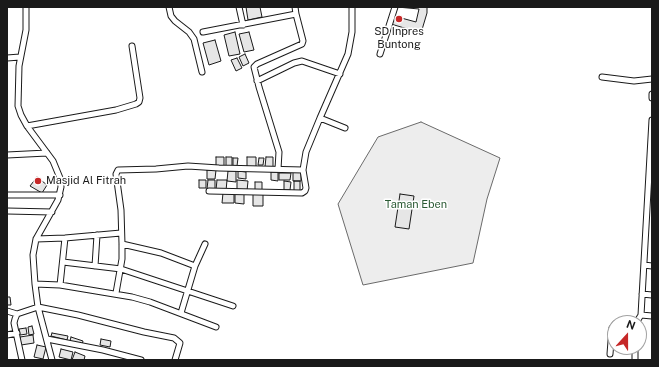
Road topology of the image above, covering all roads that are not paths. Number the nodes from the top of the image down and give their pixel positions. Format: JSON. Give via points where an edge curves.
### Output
{"nodes":[{"id":1,"x":26,"y":7,"type":"edge"},
{"id":2,"x":169,"y":7,"type":"edge"},
{"id":3,"x":239,"y":7,"type":"edge"},
{"id":4,"x":295,"y":7,"type":"edge"},
{"id":5,"x":352,"y":7,"type":"edge"},
{"id":6,"x":395,"y":7,"type":"edge"},
{"id":7,"x":296,"y":14,"type":"junction"},
{"id":8,"x":243,"y":25,"type":"junction"},
{"id":9,"x":203,"y":32,"type":"dead end"},
{"id":10,"x":132,"y":46,"type":"dead end"},
{"id":11,"x":380,"y":54,"type":"dead end"},
{"id":12,"x":20,"y":56,"type":"junction"},
{"id":13,"x":7,"y":58,"type":"edge"},
{"id":14,"x":202,"y":72,"type":"dead end"},
{"id":15,"x":340,"y":74,"type":"junction"},
{"id":16,"x":602,"y":77,"type":"dead end"},
{"id":17,"x":652,"y":79,"type":"edge"},
{"id":18,"x":257,"y":81,"type":"junction"},
{"id":19,"x":652,"y":94,"type":"edge"},
{"id":20,"x":652,"y":98,"type":"edge"},
{"id":21,"x":320,"y":118,"type":"junction"},
{"id":22,"x":652,"y":120,"type":"edge"},
{"id":23,"x":27,"y":126,"type":"junction"},
{"id":24,"x":345,"y":128,"type":"dead end"},
{"id":25,"x":47,"y":153,"type":"junction"},
{"id":26,"x":7,"y":155,"type":"edge"},
{"id":27,"x":278,"y":169,"type":"junction"},
{"id":28,"x":303,"y":170,"type":"junction"},
{"id":29,"x":209,"y":191,"type":"dead end"},
{"id":30,"x":60,"y":195,"type":"junction"},
{"id":31,"x":7,"y":196,"type":"edge"},
{"id":32,"x":650,"y":203,"type":"edge"},
{"id":33,"x":7,"y":211,"type":"edge"},
{"id":34,"x":52,"y":212,"type":"junction"},
{"id":35,"x":121,"y":233,"type":"junction"},
{"id":36,"x":652,"y":233,"type":"edge"},
{"id":37,"x":646,"y":234,"type":"junction"},
{"id":38,"x":97,"y":235,"type":"junction"},
{"id":39,"x":65,"y":238,"type":"junction"},
{"id":40,"x":36,"y":239,"type":"junction"},
{"id":41,"x":122,"y":244,"type":"junction"},
{"id":42,"x":205,"y":244,"type":"dead end"},
{"id":43,"x":63,"y":262,"type":"junction"},
{"id":44,"x":644,"y":265,"type":"junction"},
{"id":45,"x":95,"y":266,"type":"junction"},
{"id":46,"x":195,"y":266,"type":"junction"},
{"id":47,"x":652,"y":266,"type":"edge"},
{"id":48,"x":121,"y":269,"type":"junction"},
{"id":49,"x":35,"y":284,"type":"junction"},
{"id":50,"x":60,"y":285,"type":"junction"},
{"id":51,"x":187,"y":290,"type":"junction"},
{"id":52,"x":116,"y":293,"type":"junction"},
{"id":53,"x":642,"y":294,"type":"junction"},
{"id":54,"x":652,"y":295,"type":"edge"},
{"id":55,"x":233,"y":306,"type":"dead end"},
{"id":56,"x":38,"y":307,"type":"junction"},
{"id":57,"x":7,"y":311,"type":"edge"},
{"id":58,"x":181,"y":313,"type":"junction"},
{"id":59,"x":17,"y":314,"type":"junction"},
{"id":60,"x":641,"y":315,"type":"edge"},
{"id":61,"x":216,"y":327,"type":"dead end"},
{"id":62,"x":11,"y":334,"type":"edge"},
{"id":63,"x":47,"y":340,"type":"junction"},
{"id":64,"x":22,"y":360,"type":"edge"},
{"id":65,"x":52,"y":360,"type":"edge"},
{"id":66,"x":141,"y":360,"type":"edge"},
{"id":67,"x":175,"y":360,"type":"edge"}],
"edges":[{"from":1,"to":12,"type":"street","via":[[26,30]]},
{"from":2,"to":14,"type":"street","via":[[175,21],[194,39]]},
{"from":3,"to":8,"type":"street"},
{"from":4,"to":7,"type":"street"},
{"from":5,"to":15,"type":"street","via":[[350,46]]},
{"from":6,"to":11,"type":"street"},
{"from":7,"to":8,"type":"street"},
{"from":7,"to":18,"type":"street","via":[[302,44],[254,66]]},
{"from":8,"to":9,"type":"street"},
{"from":10,"to":23,"type":"street","via":[[139,102],[116,110]]},
{"from":12,"to":13,"type":"street"},
{"from":12,"to":23,"type":"street","via":[[18,106]]},
{"from":15,"to":18,"type":"street","via":[[302,61]]},
{"from":15,"to":21,"type":"street"},
{"from":16,"to":17,"type":"street","via":[[634,81]]},
{"from":18,"to":27,"type":"street","via":[[279,152]]},
{"from":19,"to":20,"type":"street"},
{"from":21,"to":24,"type":"street"},
{"from":21,"to":28,"type":"street","via":[[306,152]]},
{"from":22,"to":32,"type":"street"},
{"from":23,"to":25,"type":"street"},
{"from":25,"to":26,"type":"street"},
{"from":25,"to":30,"type":"street","via":[[57,168]]},
{"from":27,"to":28,"type":"street"},
{"from":27,"to":35,"type":"street","via":[[188,166],[118,170],[116,174]]},
{"from":28,"to":29,"type":"street","via":[[306,188],[302,192]]},
{"from":30,"to":31,"type":"street"},
{"from":30,"to":34,"type":"street"},
{"from":32,"to":37,"type":"street"},
{"from":33,"to":34,"type":"street"},
{"from":34,"to":40,"type":"street"},
{"from":35,"to":38,"type":"street"},
{"from":35,"to":41,"type":"street"},
{"from":36,"to":37,"type":"street"},
{"from":37,"to":44,"type":"street"},
{"from":38,"to":39,"type":"street"},
{"from":38,"to":45,"type":"street"},
{"from":39,"to":40,"type":"street"},
{"from":39,"to":43,"type":"street"},
{"from":40,"to":49,"type":"street","via":[[33,255]]},
{"from":41,"to":46,"type":"street","via":[[161,253]]},
{"from":41,"to":48,"type":"street"},
{"from":42,"to":46,"type":"street"},
{"from":43,"to":45,"type":"street"},
{"from":43,"to":50,"type":"street"},
{"from":44,"to":47,"type":"street"},
{"from":44,"to":53,"type":"street"},
{"from":45,"to":48,"type":"street"},
{"from":46,"to":51,"type":"street"},
{"from":48,"to":51,"type":"street"},
{"from":48,"to":52,"type":"street"},
{"from":49,"to":50,"type":"street"},
{"from":49,"to":56,"type":"street"},
{"from":50,"to":52,"type":"street"},
{"from":51,"to":55,"type":"street"},
{"from":51,"to":58,"type":"street"},
{"from":52,"to":58,"type":"street"},
{"from":53,"to":54,"type":"street"},
{"from":53,"to":60,"type":"street"},
{"from":56,"to":59,"type":"street"},
{"from":56,"to":63,"type":"street"},
{"from":56,"to":67,"type":"street","via":[[174,338],[180,343]]},
{"from":57,"to":59,"type":"street"},
{"from":58,"to":61,"type":"street"},
{"from":59,"to":62,"type":"street"},
{"from":62,"to":64,"type":"street"},
{"from":63,"to":65,"type":"street"},
{"from":63,"to":66,"type":"street"}]}
